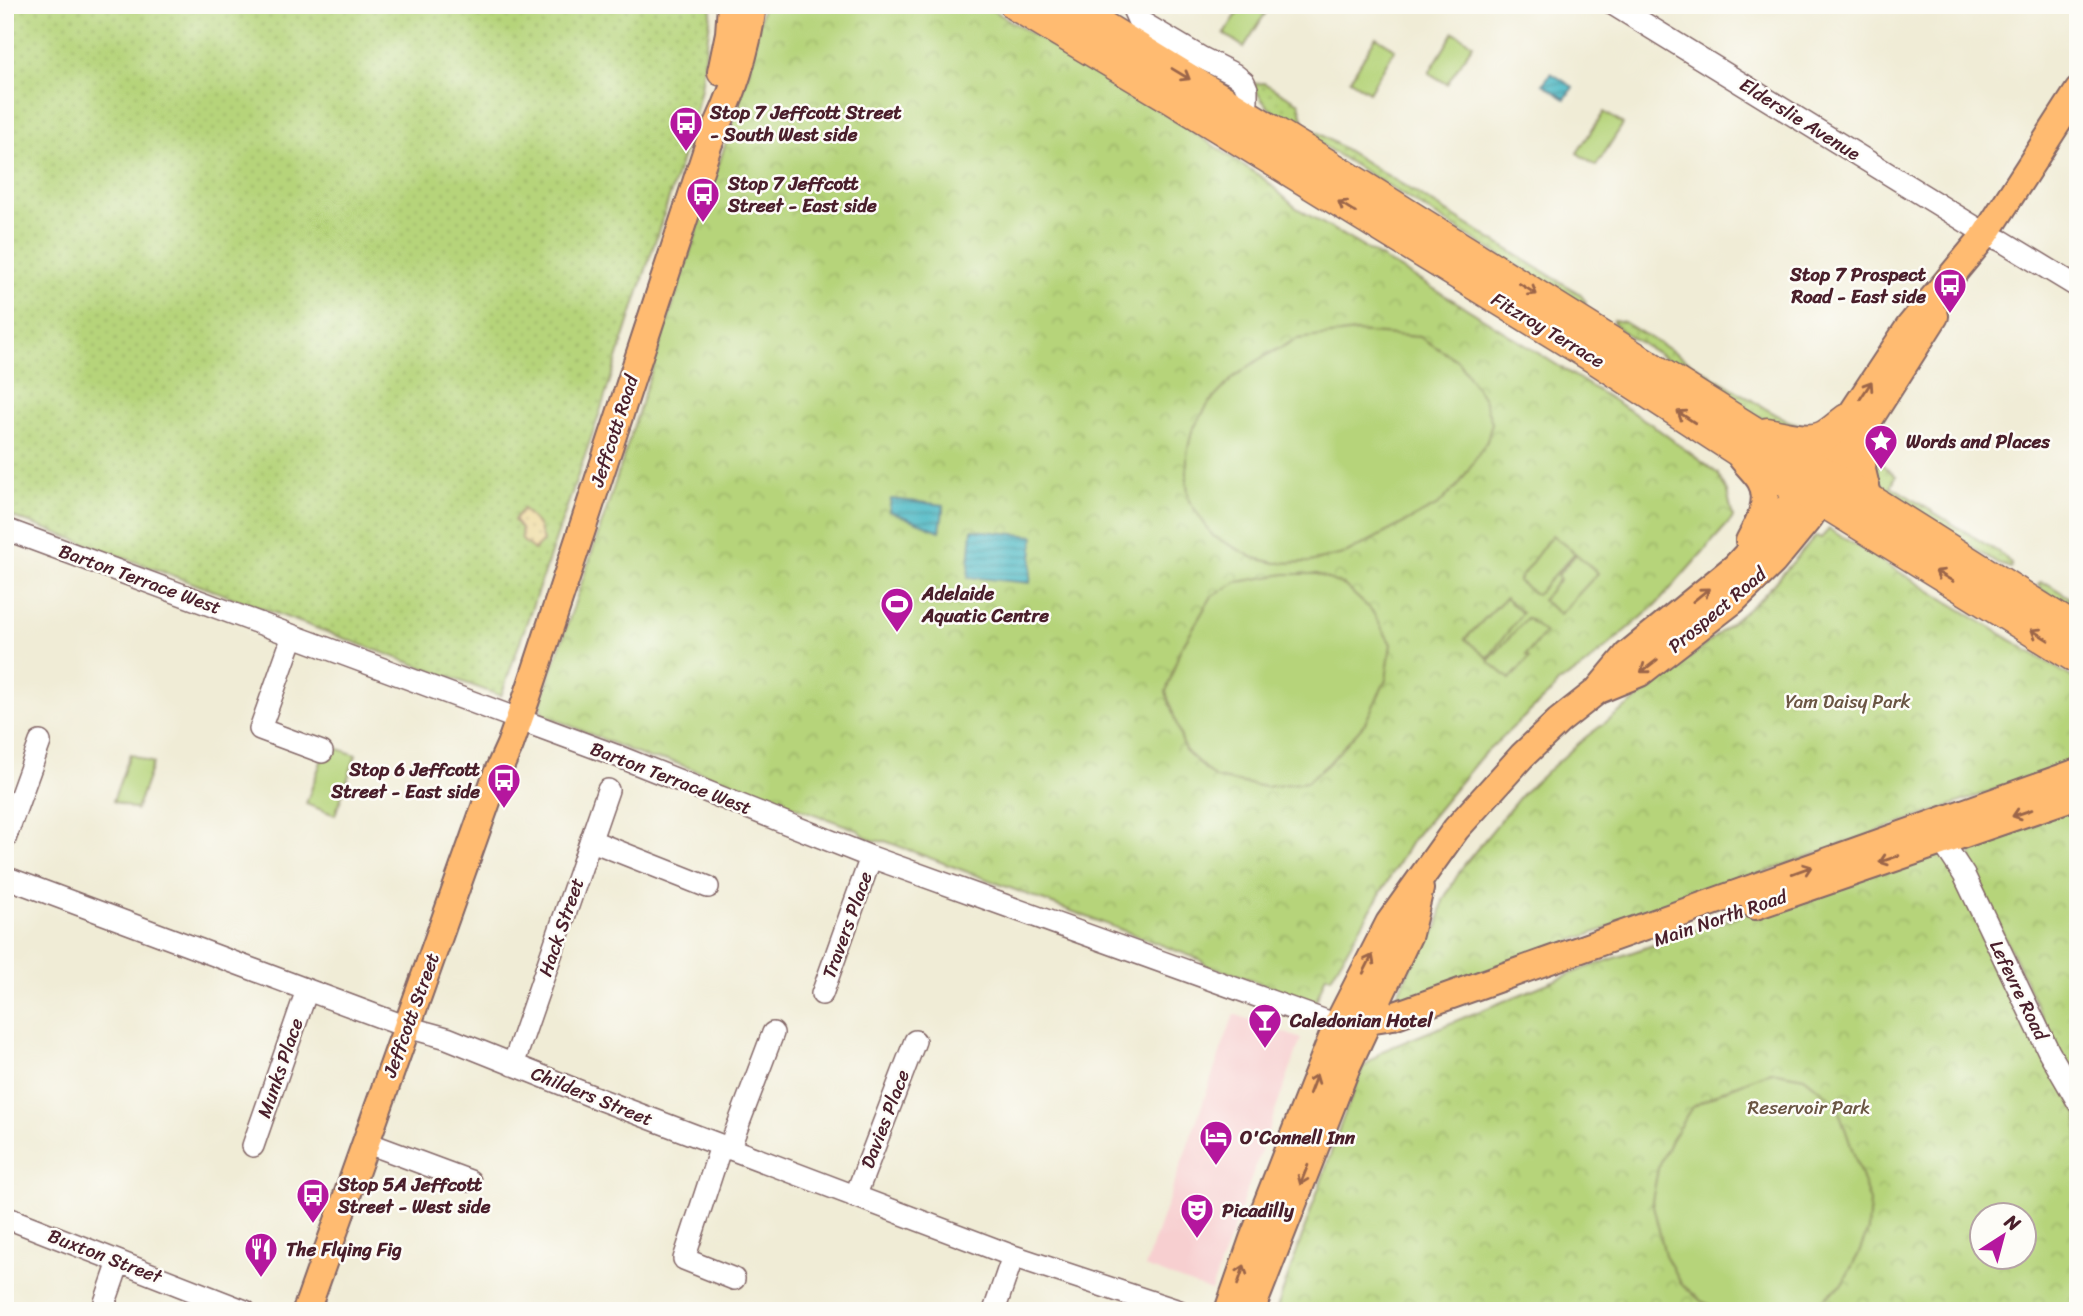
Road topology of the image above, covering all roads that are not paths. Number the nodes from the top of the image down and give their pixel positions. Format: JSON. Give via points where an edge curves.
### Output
{"nodes":[{"id":1,"x":731,"y":5,"type":"edge"},
{"id":2,"x":753,"y":5,"type":"edge"},
{"id":3,"x":1015,"y":5,"type":"edge"},
{"id":4,"x":1135,"y":5,"type":"edge"},
{"id":5,"x":1614,"y":5,"type":"edge"},
{"id":6,"x":1074,"y":9,"type":"edge"},
{"id":7,"x":2078,"y":91,"type":"edge"},
{"id":8,"x":1171,"y":98,"type":"junction"},
{"id":9,"x":1241,"y":110,"type":"junction"},
{"id":10,"x":709,"y":143,"type":"junction"},
{"id":11,"x":1311,"y":184,"type":"junction"},
{"id":12,"x":1361,"y":185,"type":"junction"},
{"id":13,"x":1979,"y":244,"type":"junction"},
{"id":14,"x":1475,"y":287,"type":"junction"},
{"id":15,"x":2078,"y":287,"type":"edge"},
{"id":16,"x":1587,"y":326,"type":"junction"},
{"id":17,"x":1596,"y":359,"type":"junction"},
{"id":18,"x":1857,"y":422,"type":"junction"},
{"id":19,"x":1743,"y":439,"type":"junction"},
{"id":20,"x":1817,"y":484,"type":"junction"},
{"id":21,"x":1869,"y":499,"type":"junction"},
{"id":22,"x":5,"y":529,"type":"edge"},
{"id":23,"x":1735,"y":567,"type":"junction"},
{"id":24,"x":2009,"y":601,"type":"junction"},
{"id":25,"x":2078,"y":631,"type":"edge"},
{"id":26,"x":293,"y":636,"type":"junction"},
{"id":27,"x":2078,"y":659,"type":"edge"},
{"id":28,"x":1597,"y":691,"type":"junction"},
{"id":29,"x":519,"y":720,"type":"junction"},
{"id":30,"x":40,"y":742,"type":"dead end"},
{"id":31,"x":322,"y":752,"type":"dead end"},
{"id":32,"x":2078,"y":772,"type":"edge"},
{"id":33,"x":608,"y":790,"type":"dead end"},
{"id":34,"x":2078,"y":795,"type":"edge"},
{"id":35,"x":1967,"y":832,"type":"junction"},
{"id":36,"x":5,"y":839,"type":"edge"},
{"id":37,"x":592,"y":841,"type":"junction"},
{"id":38,"x":1936,"y":842,"type":"junction"},
{"id":39,"x":871,"y":857,"type":"junction"},
{"id":40,"x":1964,"y":875,"type":"junction"},
{"id":41,"x":5,"y":877,"type":"edge"},
{"id":42,"x":708,"y":887,"type":"dead end"},
{"id":43,"x":307,"y":990,"type":"junction"},
{"id":44,"x":822,"y":993,"type":"dead end"},
{"id":45,"x":1355,"y":1026,"type":"junction"},
{"id":46,"x":407,"y":1027,"type":"junction"},
{"id":47,"x":773,"y":1033,"type":"dead end"},
{"id":48,"x":915,"y":1041,"type":"dead end"},
{"id":49,"x":513,"y":1065,"type":"junction"},
{"id":50,"x":2078,"y":1102,"type":"edge"},
{"id":51,"x":365,"y":1142,"type":"junction"},
{"id":52,"x":253,"y":1146,"type":"dead end"},
{"id":53,"x":725,"y":1147,"type":"junction"},
{"id":54,"x":470,"y":1181,"type":"dead end"},
{"id":55,"x":855,"y":1197,"type":"junction"},
{"id":56,"x":5,"y":1217,"type":"edge"},
{"id":57,"x":1013,"y":1256,"type":"junction"},
{"id":58,"x":119,"y":1262,"type":"junction"},
{"id":59,"x":734,"y":1279,"type":"dead end"},
{"id":60,"x":1136,"y":1304,"type":"edge"},
{"id":61,"x":102,"y":1311,"type":"edge"},
{"id":62,"x":245,"y":1311,"type":"edge"},
{"id":63,"x":306,"y":1311,"type":"edge"},
{"id":64,"x":994,"y":1311,"type":"edge"},
{"id":65,"x":1179,"y":1311,"type":"edge"},
{"id":66,"x":1228,"y":1311,"type":"edge"},
{"id":67,"x":1251,"y":1311,"type":"edge"}],
"edges":[{"from":1,"to":10,"type":"main road","name":"Jeffcott Road"},
{"from":2,"to":10,"type":"main road","name":"Jeffcott Road","via":[[726,111]]},
{"from":3,"to":8,"type":"highway","name":"Fitzroy Terrace"},
{"from":4,"to":9,"type":"street","via":[[1138,19],[1244,82],[1247,101]]},
{"from":5,"to":13,"type":"street","name":"Elderslie Avenue"},
{"from":6,"to":8,"type":"highway","via":[[1084,31],[1136,62]]},
{"from":6,"to":9,"type":"highway","name":"Fitzroy Terrace","one_way":true},
{"from":7,"to":13,"type":"main road","name":"Prospect Road"},
{"from":8,"to":11,"type":"highway","name":"Fitzroy Terrace"},
{"from":9,"to":11,"type":"highway","via":[[1246,128],[1287,154]]},
{"from":9,"to":12,"type":"highway","name":"Fitzroy Terrace"},
{"from":10,"to":29,"type":"main road","name":"Jeffcott Road"},
{"from":14,"to":11,"type":"highway","name":"Fitzroy Terrace","one_way":true},
{"from":12,"to":14,"type":"highway","via":[[1392,217],[1478,270]]},
{"from":12,"to":16,"type":"highway","name":"Fitzroy Terrace","one_way":true},
{"from":13,"to":15,"type":"street","name":"Elderslie Avenue","via":[[2002,241]]},
{"from":13,"to":18,"type":"main road","name":"Prospect Road","via":[[1909,327]]},
{"from":14,"to":17,"type":"highway","name":"Fitzroy Terrace"},
{"from":16,"to":17,"type":"highway"},
{"from":16,"to":19,"type":"highway","name":"Fitzroy Terrace"},
{"from":19,"to":17,"type":"highway","name":"Fitzroy Terrace","one_way":true},
{"from":18,"to":19,"type":"highway","via":[[1813,439]]},
{"from":18,"to":20,"type":"main road","name":"Prospect Road"},
{"from":18,"to":21,"type":"main road"},
{"from":19,"to":20,"type":"highway","name":"Fitzroy Terrace"},
{"from":19,"to":23,"type":"main road","via":[[1765,495],[1757,527]]},
{"from":20,"to":21,"type":"highway","name":"Fitzroy Terrace"},
{"from":20,"to":23,"type":"main road","name":"Prospect Road"},
{"from":24,"to":20,"type":"highway","name":"Fitzroy Terrace","one_way":true},
{"from":20,"to":28,"type":"main road","name":"Prospect Road","one_way":true,"via":[[1810,517],[1733,601],[1640,673]]},
{"from":21,"to":24,"type":"highway","name":"Fitzroy Terrace"},
{"from":22,"to":26,"type":"street","name":"Barton Terrace West"},
{"from":28,"to":23,"type":"main road","name":"Prospect Road","one_way":true,"via":[[1627,655]]},
{"from":24,"to":25,"type":"highway","name":"Fitzroy Terrace"},
{"from":27,"to":24,"type":"highway","name":"Fitzroy Terrace","one_way":true},
{"from":26,"to":29,"type":"street","name":"Barton Terrace West"},
{"from":26,"to":31,"type":"street","via":[[260,729]]},
{"from":28,"to":45,"type":"main road","name":"Prospect Road","via":[[1538,740],[1456,829],[1423,877],[1409,934]]},
{"from":29,"to":39,"type":"street","name":"Barton Terrace West"},
{"from":29,"to":46,"type":"main road","name":"Jeffcott Street"},
{"from":30,"to":36,"type":"street"},
{"from":45,"to":32,"type":"main road","name":"Main North Road","one_way":true},
{"from":33,"to":37,"type":"street","name":"Hack Street"},
{"from":34,"to":35,"type":"main road","name":"Main North Road","one_way":true},
{"from":35,"to":38,"type":"main road","name":"Main North Road"},
{"from":35,"to":40,"type":"street","name":"Lefevre Road"},
{"from":37,"to":42,"type":"street"},
{"from":37,"to":49,"type":"street","name":"Hack Street"},
{"from":38,"to":40,"type":"street","name":"Lefevre Road","via":[[1947,849]]},
{"from":38,"to":45,"type":"main road","name":"Main North Road","one_way":true,"via":[[1392,1034]]},
{"from":39,"to":44,"type":"street","name":"Travers Place"},
{"from":39,"to":45,"type":"street","name":"Barton Terrace West"},
{"from":40,"to":50,"type":"street","name":"Lefevre Road"},
{"from":41,"to":43,"type":"street","name":"Childers Street"},
{"from":43,"to":46,"type":"street","name":"Childers Street"},
{"from":43,"to":52,"type":"street","name":"Munks Place"},
{"from":66,"to":45,"type":"main road","one_way":true,"via":[[1253,1239]]},
{"from":45,"to":67,"type":"main road","one_way":true},
{"from":46,"to":49,"type":"street","name":"Childers Street"},
{"from":46,"to":51,"type":"main road","name":"Jeffcott Street"},
{"from":47,"to":53,"type":"street"},
{"from":48,"to":55,"type":"street","name":"Davies Place"},
{"from":49,"to":53,"type":"street","name":"Childers Street"},
{"from":51,"to":54,"type":"street"},
{"from":51,"to":63,"type":"main road","name":"Jeffcott Street"},
{"from":53,"to":55,"type":"street","name":"Childers Street"},
{"from":53,"to":59,"type":"street","via":[[684,1259]]},
{"from":55,"to":57,"type":"street","name":"Childers Street"},
{"from":56,"to":58,"type":"street","name":"Buxton Street"},
{"from":57,"to":60,"type":"street","name":"Childers Street"},
{"from":57,"to":64,"type":"street"},
{"from":58,"to":61,"type":"street"},
{"from":58,"to":62,"type":"street","name":"Buxton Street"},
{"from":60,"to":65,"type":"street","name":"Childers Street"}]}
